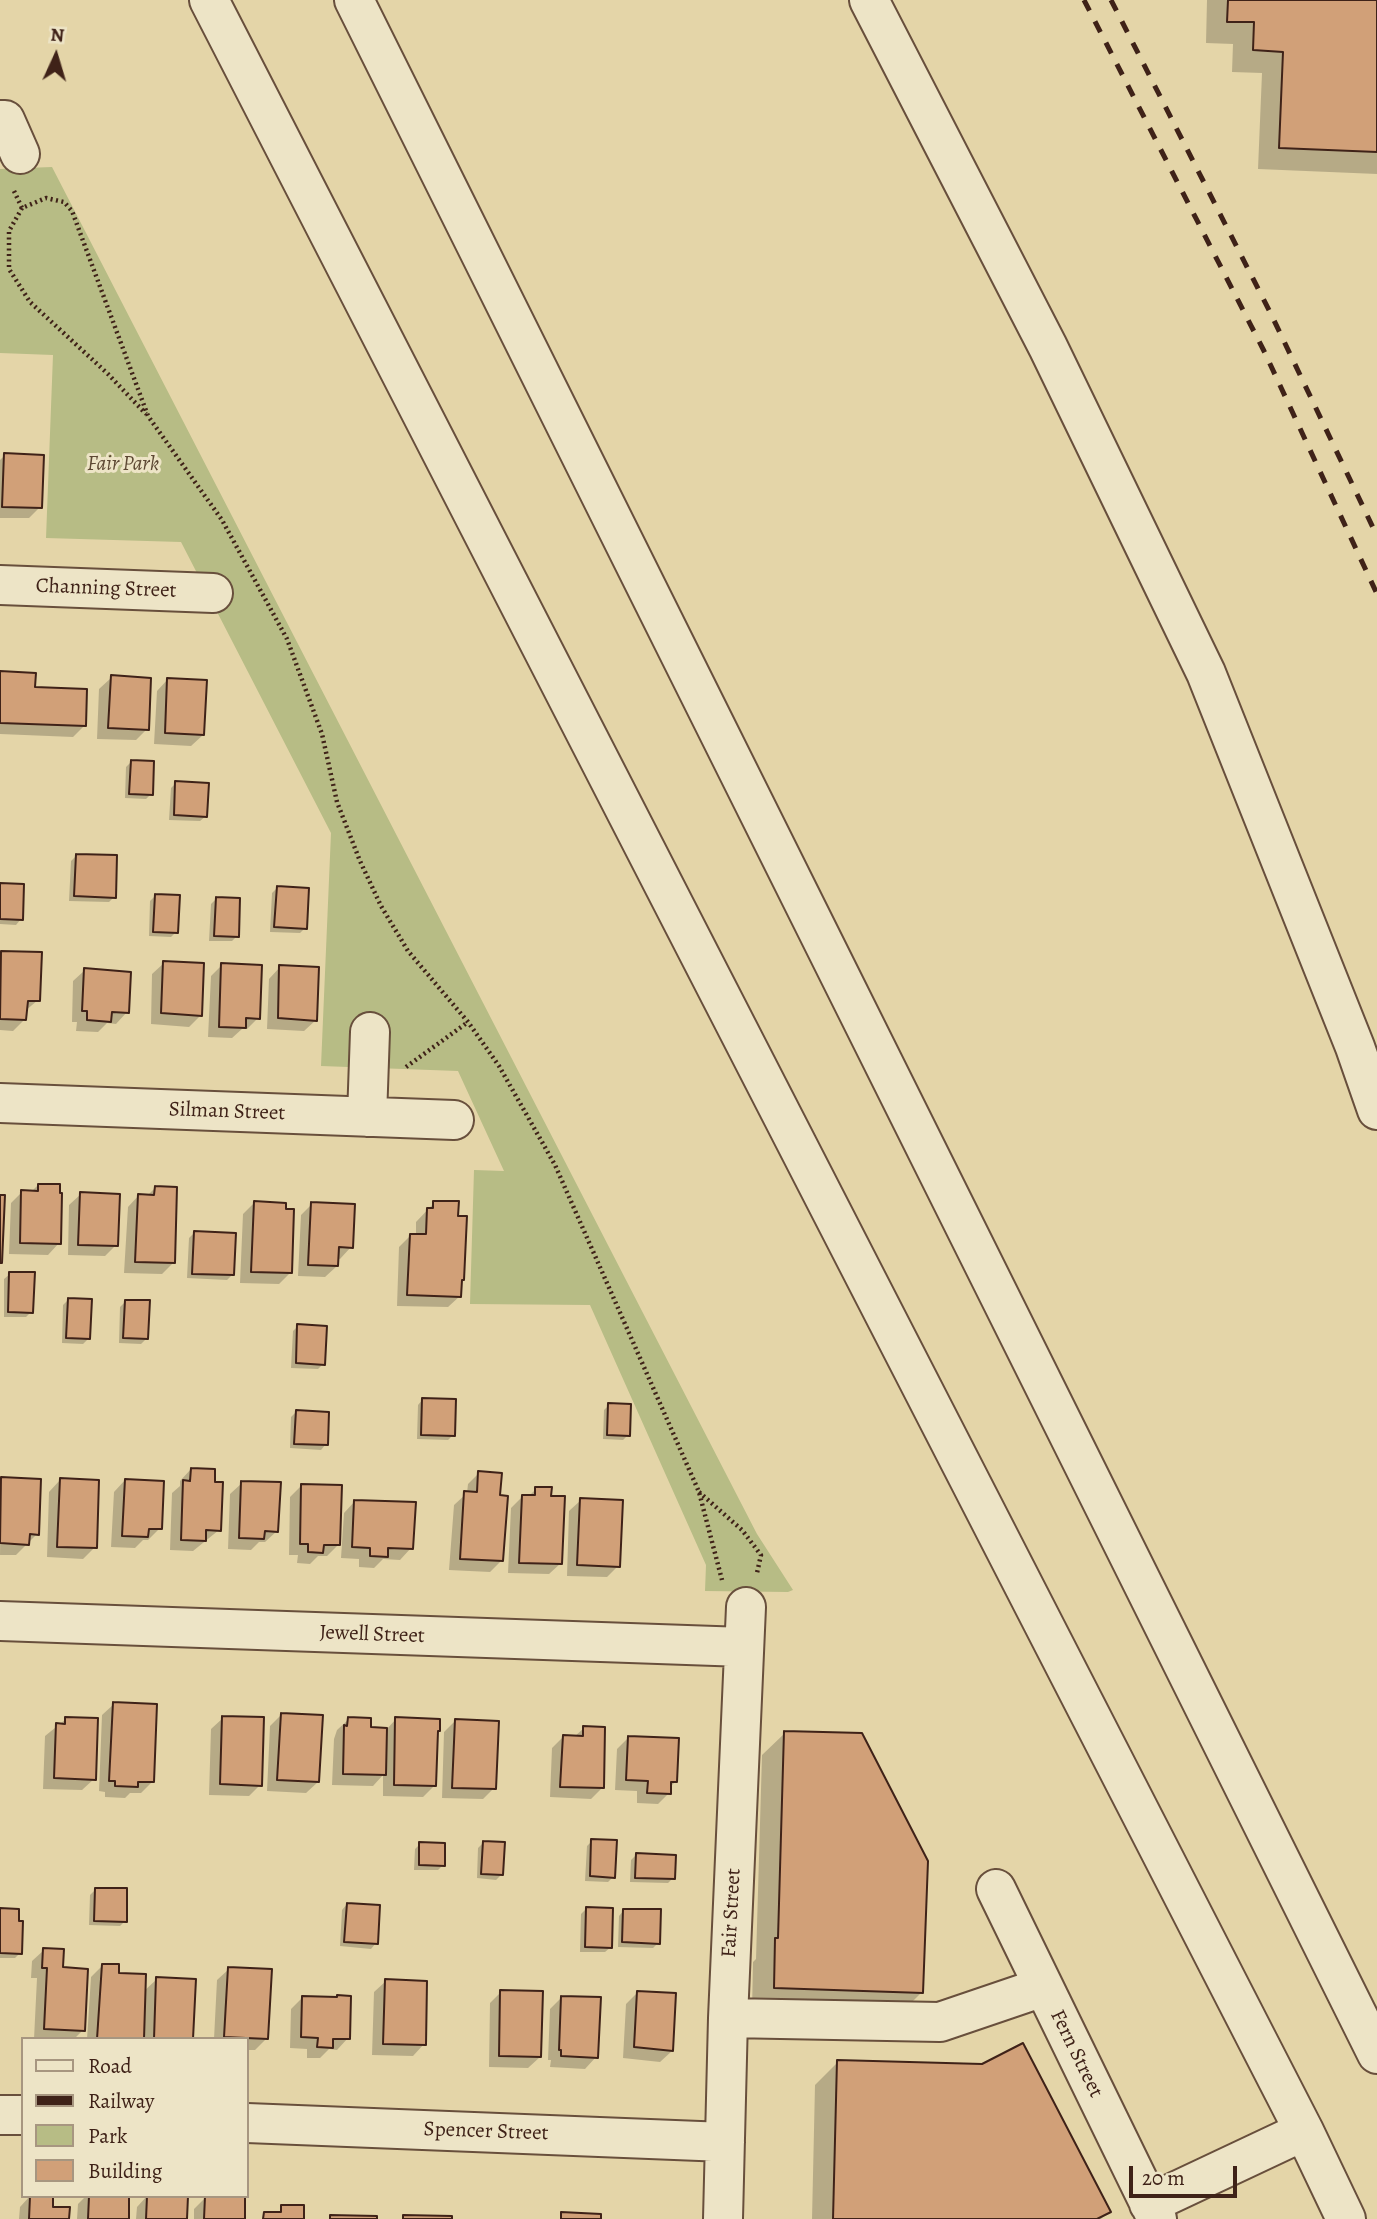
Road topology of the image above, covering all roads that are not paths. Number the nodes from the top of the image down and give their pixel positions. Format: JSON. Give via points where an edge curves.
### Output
{"nodes":[{"id":1,"x":209,"y":0,"type":"edge"},
{"id":2,"x":354,"y":0,"type":"edge"},
{"id":3,"x":869,"y":0,"type":"edge"},
{"id":4,"x":0,"y":120,"type":"edge"},
{"id":5,"x":16,"y":169,"type":"road end"},
{"id":6,"x":0,"y":585,"type":"edge"},
{"id":7,"x":213,"y":593,"type":"dead end"},
{"id":8,"x":370,"y":1032,"type":"dead end"},
{"id":9,"x":0,"y":1104,"type":"edge"},
{"id":10,"x":1377,"y":1110,"type":"edge"},
{"id":11,"x":367,"y":1117,"type":"junction"},
{"id":12,"x":454,"y":1120,"type":"dead end"},
{"id":13,"x":745,"y":1589,"type":"road end"},
{"id":14,"x":0,"y":1621,"type":"edge"},
{"id":15,"x":744,"y":1647,"type":"junction"},
{"id":16,"x":996,"y":1889,"type":"dead end"},
{"id":17,"x":1043,"y":1987,"type":"junction"},
{"id":18,"x":728,"y":2018,"type":"junction"},
{"id":19,"x":1377,"y":2054,"type":"edge"},
{"id":20,"x":0,"y":2115,"type":"edge"},
{"id":21,"x":21,"y":2115,"type":"edge"},
{"id":22,"x":248,"y":2123,"type":"edge"},
{"id":23,"x":1304,"y":2131,"type":"junction"},
{"id":24,"x":725,"y":2142,"type":"junction"},
{"id":25,"x":1153,"y":2211,"type":"edge"},
{"id":26,"x":723,"y":2219,"type":"edge"},
{"id":27,"x":1346,"y":2219,"type":"edge"}],
"edges":[{"from":1,"to":23,"type":"street"},
{"from":2,"to":19,"type":"street"},
{"from":3,"to":10,"type":"street","via":[[1048,347],[1206,673]]},
{"from":4,"to":5,"type":"street","via":[[5,120]]},
{"from":6,"to":7,"type":"street","name":"Channing Street"},
{"from":8,"to":11,"type":"street"},
{"from":9,"to":11,"type":"street","name":"Silman Street"},
{"from":11,"to":12,"type":"street","name":"Silman Street"},
{"from":13,"to":15,"type":"street","name":"Fair Street"},
{"from":14,"to":15,"type":"street","name":"Jewell Street"},
{"from":15,"to":18,"type":"street","name":"Fair Street"},
{"from":16,"to":17,"type":"street","name":"Fern Street"},
{"from":17,"to":18,"type":"street","via":[[940,2022]]},
{"from":17,"to":25,"type":"street","name":"Fern Street"},
{"from":18,"to":24,"type":"street","name":"Fair Street"},
{"from":20,"to":21,"type":"street"},
{"from":22,"to":24,"type":"street","name":"Spencer Street"},
{"from":23,"to":25,"type":"street"},
{"from":23,"to":27,"type":"street"},
{"from":24,"to":26,"type":"street","name":"Fair Street"}]}
